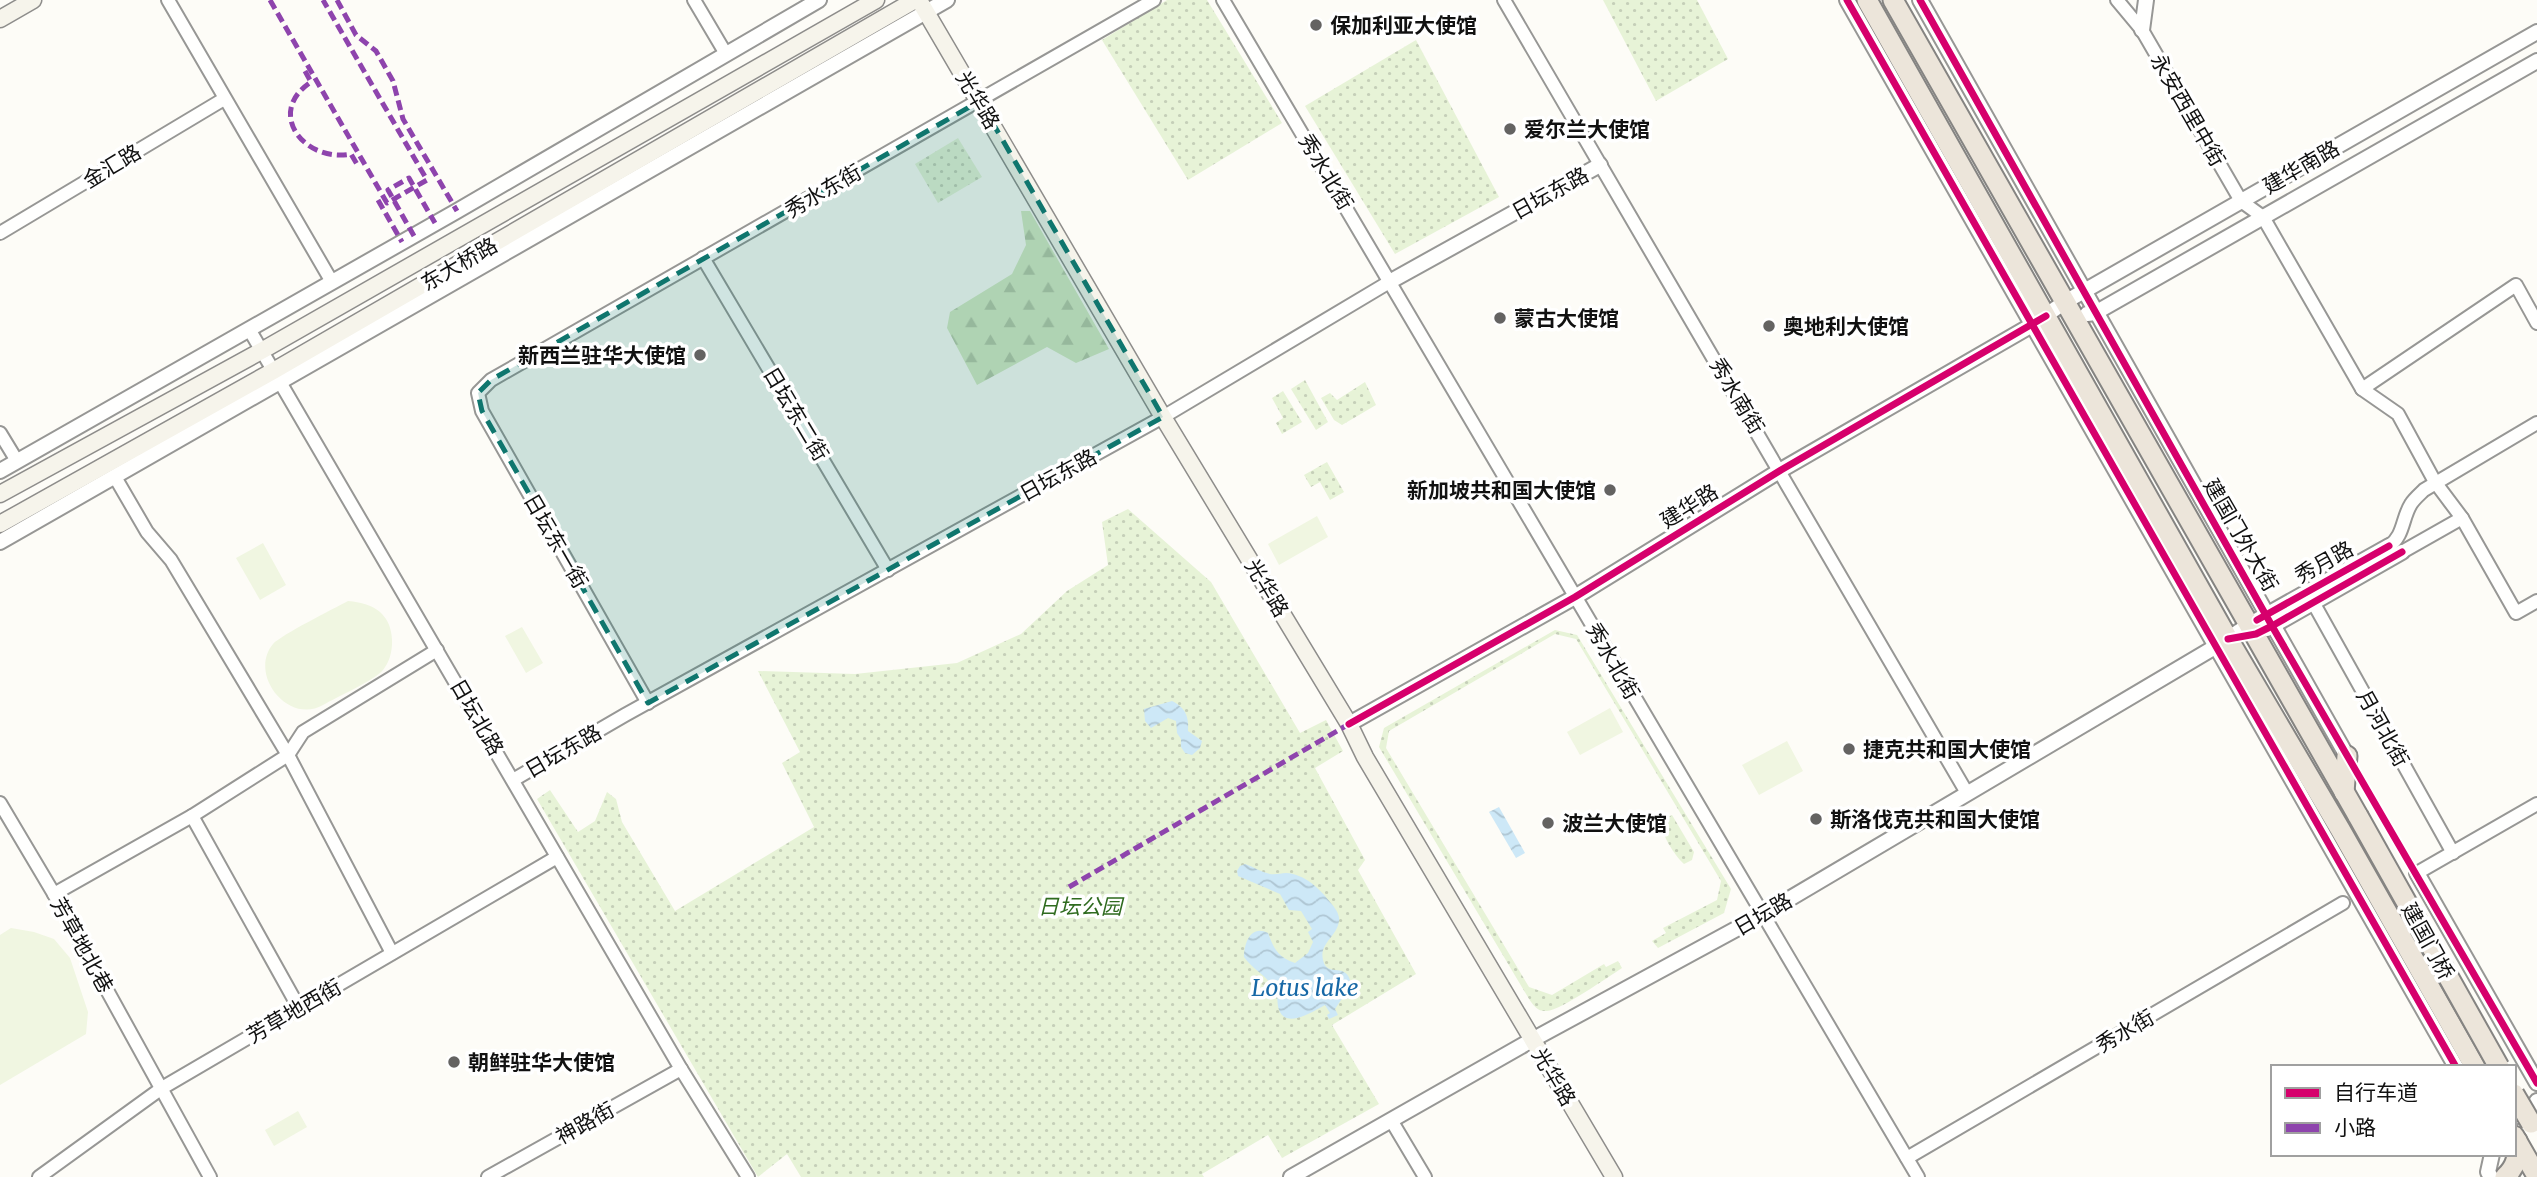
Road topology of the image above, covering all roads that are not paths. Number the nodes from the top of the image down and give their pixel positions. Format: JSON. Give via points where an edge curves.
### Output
{"nodes":[{"id":1,"x":33,"y":0,"type":"edge"},
{"id":2,"x":168,"y":0,"type":"edge"},
{"id":3,"x":694,"y":0,"type":"edge"},
{"id":4,"x":819,"y":0,"type":"edge"},
{"id":5,"x":876,"y":0,"type":"edge"},
{"id":6,"x":947,"y":0,"type":"edge"},
{"id":7,"x":1154,"y":0,"type":"edge"},
{"id":8,"x":1223,"y":0,"type":"edge"},
{"id":9,"x":1504,"y":0,"type":"edge"},
{"id":10,"x":1847,"y":0,"type":"edge"},
{"id":11,"x":1867,"y":0,"type":"edge"},
{"id":12,"x":1893,"y":0,"type":"edge"},
{"id":13,"x":1920,"y":0,"type":"edge"},
{"id":14,"x":2117,"y":0,"type":"edge"},
{"id":15,"x":2146,"y":0,"type":"edge"},
{"id":16,"x":919,"y":4,"type":"edge"},
{"id":17,"x":0,"y":19,"type":"edge"},
{"id":18,"x":2142,"y":30,"type":"junction"},
{"id":19,"x":2537,"y":32,"type":"edge"},
{"id":20,"x":726,"y":54,"type":"junction"},
{"id":21,"x":2537,"y":61,"type":"edge"},
{"id":22,"x":224,"y":99,"type":"junction"},
{"id":23,"x":980,"y":101,"type":"junction"},
{"id":24,"x":1600,"y":165,"type":"junction"},
{"id":25,"x":2241,"y":201,"type":"junction"},
{"id":26,"x":2263,"y":217,"type":"junction"},
{"id":27,"x":0,"y":233,"type":"edge"},
{"id":28,"x":703,"y":258,"type":"junction"},
{"id":29,"x":1391,"y":281,"type":"junction"},
{"id":30,"x":332,"y":282,"type":"junction"},
{"id":31,"x":2084,"y":293,"type":"junction"},
{"id":32,"x":2069,"y":309,"type":"junction"},
{"id":33,"x":2095,"y":313,"type":"junction"},
{"id":34,"x":2039,"y":321,"type":"junction"},
{"id":35,"x":2537,"y":323,"type":"edge"},
{"id":36,"x":249,"y":329,"type":"junction"},
{"id":37,"x":263,"y":350,"type":"junction"},
{"id":38,"x":277,"y":376,"type":"junction"},
{"id":39,"x":491,"y":380,"type":"joint"},
{"id":40,"x":2362,"y":389,"type":"junction"},
{"id":41,"x":1163,"y":417,"type":"junction"},
{"id":42,"x":2537,"y":423,"type":"edge"},
{"id":43,"x":82,"y":425,"type":"junction"},
{"id":44,"x":117,"y":429,"type":"junction"},
{"id":45,"x":0,"y":433,"type":"edge"},
{"id":46,"x":17,"y":461,"type":"junction"},
{"id":47,"x":1781,"y":470,"type":"junction"},
{"id":48,"x":0,"y":471,"type":"edge"},
{"id":49,"x":115,"y":477,"type":"junction"},
{"id":50,"x":2435,"y":482,"type":"junction"},
{"id":51,"x":0,"y":494,"type":"edge"},
{"id":52,"x":2462,"y":518,"type":"junction"},
{"id":53,"x":0,"y":524,"type":"edge"},
{"id":54,"x":0,"y":542,"type":"edge"},
{"id":55,"x":2395,"y":549,"type":"junction"},
{"id":56,"x":888,"y":570,"type":"junction"},
{"id":57,"x":1575,"y":597,"type":"junction"},
{"id":58,"x":2537,"y":601,"type":"edge"},
{"id":59,"x":2314,"y":604,"type":"junction"},
{"id":60,"x":2261,"y":625,"type":"junction"},
{"id":61,"x":2222,"y":643,"type":"junction"},
{"id":62,"x":438,"y":650,"type":"junction"},
{"id":63,"x":648,"y":702,"type":"junction"},
{"id":64,"x":1349,"y":724,"type":"junction"},
{"id":65,"x":288,"y":755,"type":"junction"},
{"id":66,"x":2347,"y":756,"type":"joint"},
{"id":67,"x":513,"y":780,"type":"junction"},
{"id":68,"x":2344,"y":792,"type":"junction"},
{"id":69,"x":1968,"y":793,"type":"junction"},
{"id":70,"x":0,"y":803,"type":"edge"},
{"id":71,"x":2537,"y":804,"type":"edge"},
{"id":72,"x":192,"y":816,"type":"junction"},
{"id":73,"x":2358,"y":816,"type":"joint"},
{"id":74,"x":2453,"y":853,"type":"junction"},
{"id":75,"x":557,"y":857,"type":"junction"},
{"id":76,"x":2417,"y":873,"type":"joint"},
{"id":77,"x":54,"y":894,"type":"junction"},
{"id":78,"x":2343,"y":903,"type":"dead end"},
{"id":79,"x":1762,"y":915,"type":"junction"},
{"id":80,"x":392,"y":953,"type":"junction"},
{"id":81,"x":299,"y":1008,"type":"junction"},
{"id":82,"x":1532,"y":1040,"type":"junction"},
{"id":83,"x":2455,"y":1065,"type":"edge"},
{"id":84,"x":2474,"y":1065,"type":"edge"},
{"id":85,"x":2498,"y":1065,"type":"edge"},
{"id":86,"x":681,"y":1069,"type":"junction"},
{"id":87,"x":2537,"y":1083,"type":"edge"},
{"id":88,"x":162,"y":1088,"type":"junction"},
{"id":89,"x":2516,"y":1100,"type":"edge"},
{"id":90,"x":2537,"y":1101,"type":"edge"},
{"id":91,"x":1391,"y":1120,"type":"junction"},
{"id":92,"x":2525,"y":1127,"type":"edge"},
{"id":93,"x":2492,"y":1156,"type":"edge"},
{"id":94,"x":1906,"y":1158,"type":"junction"},
{"id":95,"x":2491,"y":1176,"type":"edge"},
{"id":96,"x":2537,"y":1176,"type":"edge"},
{"id":97,"x":39,"y":1177,"type":"edge"},
{"id":98,"x":210,"y":1177,"type":"edge"},
{"id":99,"x":488,"y":1177,"type":"edge"},
{"id":100,"x":748,"y":1177,"type":"edge"},
{"id":101,"x":1291,"y":1177,"type":"edge"},
{"id":102,"x":1425,"y":1177,"type":"edge"},
{"id":103,"x":1614,"y":1177,"type":"edge"},
{"id":104,"x":1917,"y":1177,"type":"edge"}],
"edges":[{"from":1,"to":17,"type":"main road"},
{"from":2,"to":22,"type":"street"},
{"from":3,"to":20,"type":"street"},
{"from":4,"to":20,"type":"street"},
{"from":5,"to":37,"type":"main road","name":"东大桥路"},
{"from":6,"to":16,"type":"street"},
{"from":7,"to":23,"type":"street","name":"秀水东街"},
{"from":8,"to":29,"type":"street","name":"秀水北街"},
{"from":9,"to":24,"type":"street","name":"秀水南街"},
{"from":10,"to":34,"type":"street"},
{"from":11,"to":34,"type":"highway"},
{"from":12,"to":32,"type":"highway","name":"建国门外大街"},
{"from":13,"to":31,"type":"street","name":"建国门外大街"},
{"from":14,"to":18,"type":"street","name":"永安西里中街"},
{"from":15,"to":18,"type":"street"},
{"from":16,"to":23,"type":"main road","name":"光华路"},
{"from":16,"to":38,"type":"main road","name":"东大桥路"},
{"from":18,"to":25,"type":"street","name":"永安西里中街"},
{"from":19,"to":25,"type":"street","name":"建华南路"},
{"from":20,"to":30,"type":"street"},
{"from":21,"to":26,"type":"street","name":"建华南路"},
{"from":22,"to":27,"type":"street","name":"金汇路"},
{"from":22,"to":30,"type":"street"},
{"from":23,"to":28,"type":"street","name":"秀水东街"},
{"from":23,"to":41,"type":"main road","name":"光华路"},
{"from":24,"to":29,"type":"street","name":"日坛东路"},
{"from":24,"to":47,"type":"street","name":"秀水南街"},
{"from":25,"to":26,"type":"street","name":"永安西里中街"},
{"from":25,"to":31,"type":"street","name":"建华南路"},
{"from":26,"to":33,"type":"street","name":"建华南路"},
{"from":26,"to":40,"type":"street"},
{"from":28,"to":39,"type":"street","name":"秀水东街"},
{"from":28,"to":56,"type":"street","name":"日坛东二街"},
{"from":29,"to":41,"type":"street","name":"日坛东路"},
{"from":29,"to":57,"type":"street","name":"秀水北街"},
{"from":30,"to":36,"type":"street"},
{"from":31,"to":32,"type":"street","name":"建华南路"},
{"from":31,"to":33,"type":"street","name":"建国门外大街"},
{"from":32,"to":33,"type":"street","name":"建华南路"},
{"from":32,"to":34,"type":"street"},
{"from":32,"to":60,"type":"highway","name":"建国门外大街"},
{"from":33,"to":60,"type":"street","name":"建国门外大街"},
{"from":34,"to":47,"type":"street","name":"建华路"},
{"from":34,"to":61,"type":"highway"},
{"from":35,"to":40,"type":"street","via":[[2516,285]]},
{"from":36,"to":37,"type":"street","name":"日坛北路"},
{"from":36,"to":43,"type":"street"},
{"from":37,"to":38,"type":"street","name":"日坛北路"},
{"from":37,"to":44,"type":"main road","name":"东大桥路"},
{"from":38,"to":49,"type":"street"},
{"from":38,"to":53,"type":"main road","name":"东大桥路"},
{"from":38,"to":62,"type":"street","name":"日坛北路"},
{"from":39,"to":63,"type":"street","name":"日坛东一街","via":[[478,393],[482,411]]},
{"from":40,"to":50,"type":"street","via":[[2398,414]]},
{"from":41,"to":56,"type":"street","name":"日坛东路"},
{"from":41,"to":64,"type":"main road","name":"光华路"},
{"from":42,"to":50,"type":"street"},
{"from":43,"to":44,"type":"street"},
{"from":43,"to":46,"type":"street"},
{"from":44,"to":51,"type":"main road","name":"东大桥路"},
{"from":45,"to":46,"type":"street"},
{"from":46,"to":48,"type":"street"},
{"from":47,"to":57,"type":"street","name":"建华路"},
{"from":47,"to":69,"type":"street","name":"秀水南街"},
{"from":49,"to":54,"type":"street"},
{"from":49,"to":65,"type":"street","via":[[147,532],[171,560]]},
{"from":50,"to":52,"type":"street"},
{"from":50,"to":55,"type":"street","via":[[2411,504]]},
{"from":52,"to":55,"type":"street","name":"秀月路"},
{"from":52,"to":58,"type":"street","via":[[2515,613]]},
{"from":55,"to":59,"type":"street","name":"秀月路"},
{"from":55,"to":60,"type":"street","name":"秀月路"},
{"from":56,"to":63,"type":"street","name":"日坛东路"},
{"from":57,"to":64,"type":"street","name":"建华路"},
{"from":57,"to":79,"type":"street","name":"秀水北街"},
{"from":59,"to":60,"type":"street","name":"秀月路"},
{"from":59,"to":74,"type":"street","name":"月河北街"},
{"from":60,"to":61,"type":"street","name":"秀月路"},
{"from":60,"to":66,"type":"street","name":"建国门外大街"},
{"from":60,"to":68,"type":"highway","name":"建国门外大街"},
{"from":61,"to":69,"type":"street","name":"日坛路"},
{"from":61,"to":83,"type":"street"},
{"from":61,"to":84,"type":"highway","name":"建国门桥","via":[[2340,829]]},
{"from":62,"to":65,"type":"street","via":[[303,732]]},
{"from":62,"to":67,"type":"street","name":"日坛北路"},
{"from":63,"to":67,"type":"street","name":"日坛东路"},
{"from":64,"to":82,"type":"main road","name":"光华路"},
{"from":65,"to":72,"type":"street"},
{"from":65,"to":80,"type":"street"},
{"from":66,"to":68,"type":"highway"},
{"from":67,"to":75,"type":"street","name":"日坛北路"},
{"from":68,"to":73,"type":"highway","name":"建国门外大街"},
{"from":69,"to":79,"type":"street","name":"日坛路"},
{"from":70,"to":77,"type":"street","name":"芳草地北巷"},
{"from":71,"to":74,"type":"street"},
{"from":72,"to":77,"type":"street"},
{"from":72,"to":81,"type":"street"},
{"from":73,"to":85,"type":"highway","name":"建国门桥","bridge":true},
{"from":74,"to":76,"type":"street"},
{"from":75,"to":80,"type":"street","name":"芳草地西街"},
{"from":75,"to":86,"type":"street","name":"日坛北路"},
{"from":76,"to":87,"type":"street"},
{"from":77,"to":88,"type":"street","name":"芳草地北巷"},
{"from":78,"to":94,"type":"street","name":"秀水街"},
{"from":79,"to":82,"type":"street","name":"日坛路"},
{"from":79,"to":94,"type":"street","name":"秀水北街"},
{"from":80,"to":81,"type":"street","name":"芳草地西街"},
{"from":81,"to":88,"type":"street","name":"芳草地西街"},
{"from":82,"to":91,"type":"street","name":"日坛路"},
{"from":82,"to":103,"type":"main road","name":"光华路"},
{"from":86,"to":99,"type":"street","name":"神路街"},
{"from":86,"to":100,"type":"street","name":"日坛北路"},
{"from":88,"to":97,"type":"street","name":"芳草地西街"},
{"from":88,"to":98,"type":"street","name":"芳草地北巷"},
{"from":89,"to":92,"type":"highway","bridge":true},
{"from":90,"to":92,"type":"street"},
{"from":91,"to":101,"type":"street","name":"日坛路"},
{"from":91,"to":102,"type":"street"},
{"from":92,"to":95,"type":"highway","via":[[2512,1171]]},
{"from":92,"to":96,"type":"highway"},
{"from":93,"to":95,"type":"street"},
{"from":94,"to":104,"type":"street","name":"秀水北街"}]}
